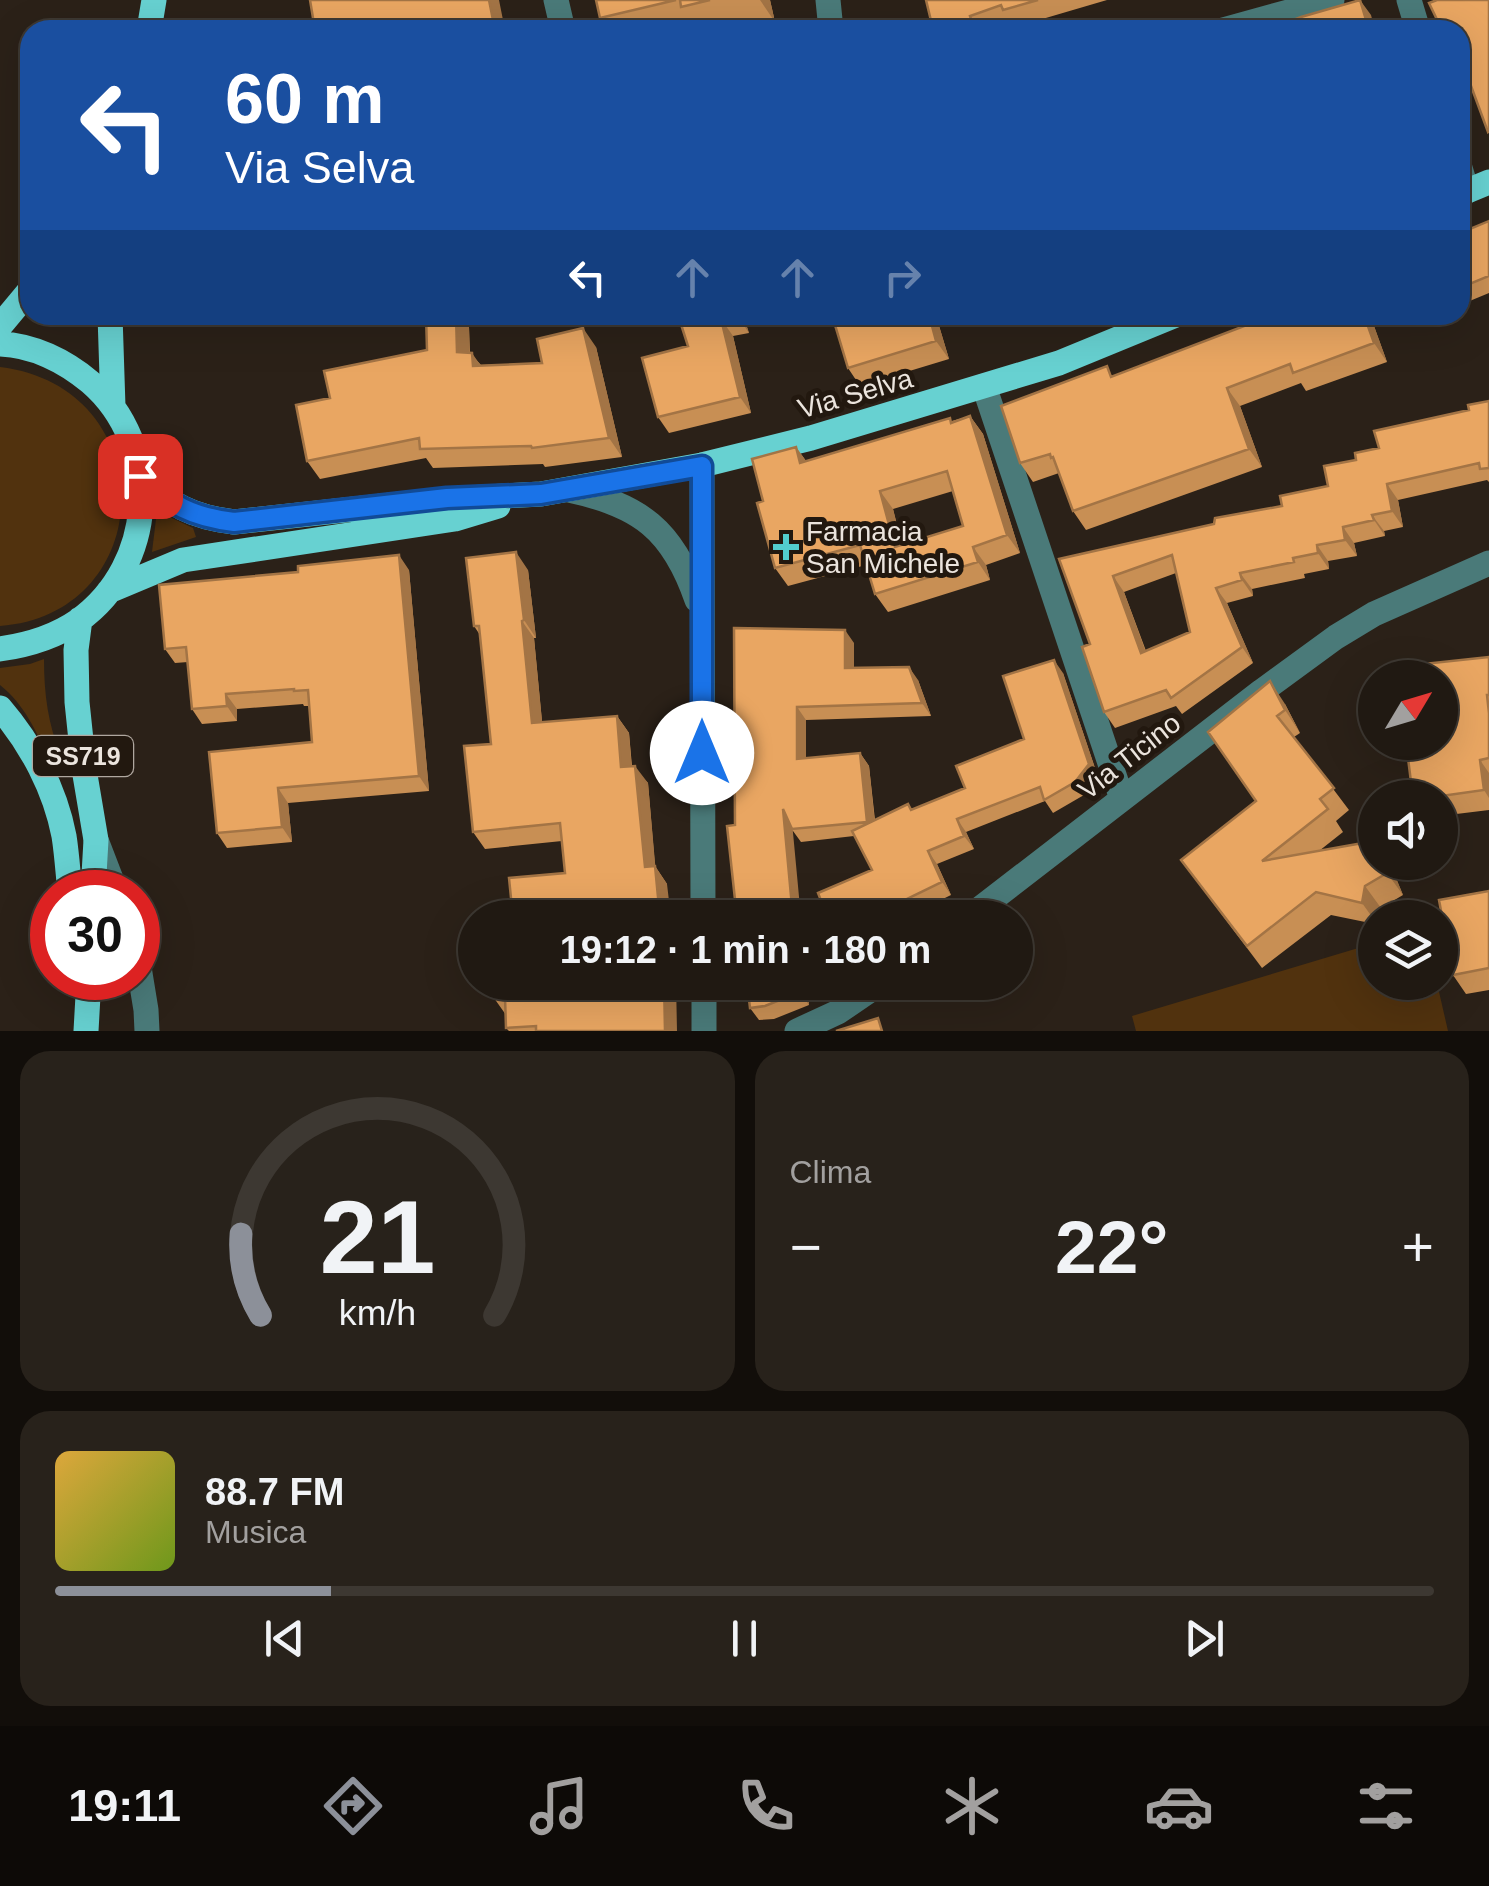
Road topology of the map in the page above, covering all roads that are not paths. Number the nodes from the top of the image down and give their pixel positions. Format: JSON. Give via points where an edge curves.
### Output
{"nodes":[{"id":1,"x":1332,"y":0,"type":"edge"},
{"id":2,"x":1259,"y":20,"type":"edge"},
{"id":3,"x":20,"y":302,"type":"edge"},
{"id":4,"x":110,"y":325,"type":"edge"},
{"id":5,"x":1151,"y":325,"type":"edge"},
{"id":6,"x":0,"y":326,"type":"edge"},
{"id":7,"x":0,"y":344,"type":"edge"},
{"id":8,"x":984,"y":386,"type":"junction"},
{"id":9,"x":113,"y":407,"type":"junction"},
{"id":10,"x":702,"y":466,"type":"junction"},
{"id":11,"x":140,"y":476,"type":"junction"},
{"id":12,"x":569,"y":490,"type":"junction"},
{"id":13,"x":541,"y":494,"type":"junction"},
{"id":14,"x":1489,"y":563,"type":"edge"},
{"id":15,"x":109,"y":592,"type":"junction"},
{"id":16,"x":702,"y":611,"type":"junction"},
{"id":17,"x":80,"y":619,"type":"junction"},
{"id":18,"x":0,"y":649,"type":"edge"},
{"id":19,"x":0,"y":708,"type":"edge"},
{"id":20,"x":1122,"y":799,"type":"junction"},
{"id":21,"x":96,"y":840,"type":"junction"},
{"id":22,"x":67,"y":870,"type":"edge"},
{"id":23,"x":94,"y":870,"type":"edge"},
{"id":24,"x":108,"y":870,"type":"edge"},
{"id":25,"x":703,"y":900,"type":"edge"},
{"id":26,"x":991,"y":900,"type":"edge"},
{"id":27,"x":82,"y":1000,"type":"edge"},
{"id":28,"x":88,"y":1000,"type":"edge"},
{"id":29,"x":144,"y":1000,"type":"edge"},
{"id":30,"x":704,"y":1000,"type":"edge"},
{"id":31,"x":856,"y":1000,"type":"edge"},
{"id":32,"x":86,"y":1031,"type":"edge"},
{"id":33,"x":147,"y":1031,"type":"edge"},
{"id":34,"x":704,"y":1031,"type":"edge"},
{"id":35,"x":797,"y":1031,"type":"edge"}],
"edges":[{"from":1,"to":2,"type":"street"},
{"from":3,"to":6,"type":"main road"},
{"from":4,"to":9,"type":"main road"},
{"from":5,"to":8,"type":"main road","name":"Via Selva"},
{"from":7,"to":9,"type":"main road","via":[[56,359]]},
{"from":8,"to":10,"type":"main road","name":"Via Selva"},
{"from":8,"to":20,"type":"street"},
{"from":9,"to":11,"type":"main road"},
{"from":10,"to":12,"type":"main road","name":"Via Selva"},
{"from":10,"to":16,"type":"street"},
{"from":11,"to":13,"type":"main road","name":"Via Selva","via":[[181,508],[234,522]]},
{"from":11,"to":15,"type":"main road","via":[[136,537]]},
{"from":12,"to":13,"type":"main road","name":"Via Selva"},
{"from":12,"to":16,"type":"street","via":[[634,510],[658,530]]},
{"from":13,"to":15,"type":"main road","name":"Via Selva","via":[[455,519],[184,560]]},
{"from":14,"to":20,"type":"street","name":"Via Ticino","via":[[1336,636]]},
{"from":15,"to":17,"type":"main road"},
{"from":16,"to":25,"type":"street"},
{"from":17,"to":18,"type":"main road","via":[[42,640]]},
{"from":17,"to":21,"type":"main road","number":"SS719","via":[[77,702]]},
{"from":19,"to":22,"type":"main road","number":"SS719","via":[[45,778]]},
{"from":20,"to":26,"type":"street","name":"Via Ticino"},
{"from":21,"to":23,"type":"main road","number":"SS719"},
{"from":21,"to":24,"type":"street"},
{"from":27,"to":32,"type":"main road"},
{"from":28,"to":32,"type":"main road"},
{"from":29,"to":33,"type":"street"},
{"from":30,"to":34,"type":"street"},
{"from":31,"to":35,"type":"street"}]}
